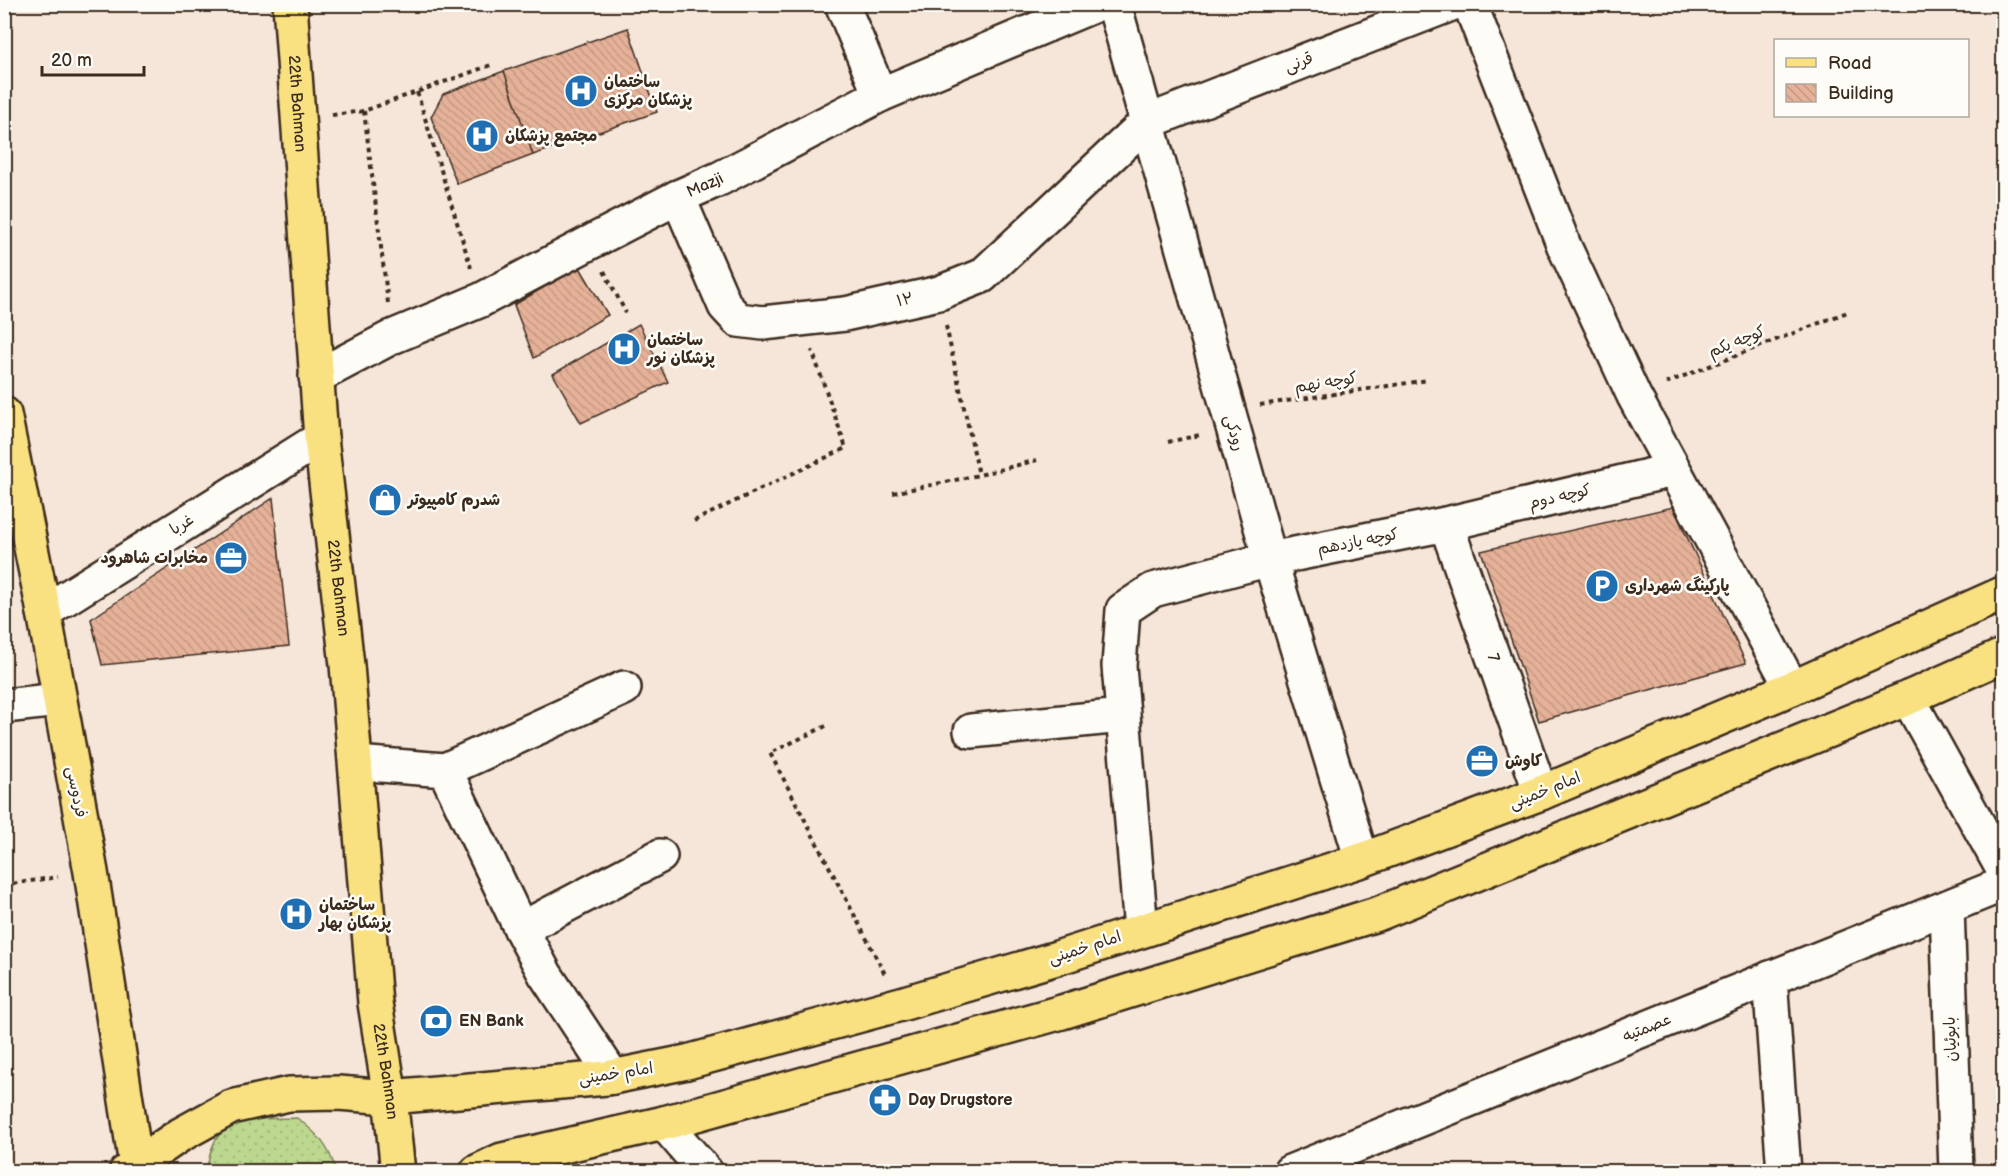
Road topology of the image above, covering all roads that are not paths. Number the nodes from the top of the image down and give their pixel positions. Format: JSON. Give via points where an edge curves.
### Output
{"nodes":[{"id":1,"x":290,"y":4,"type":"edge"},
{"id":2,"x":842,"y":4,"type":"edge"},
{"id":3,"x":1097,"y":4,"type":"edge"},
{"id":4,"x":1114,"y":4,"type":"edge"},
{"id":5,"x":1451,"y":4,"type":"edge"},
{"id":6,"x":1470,"y":4,"type":"edge"},
{"id":7,"x":880,"y":95,"type":"junction"},
{"id":8,"x":1147,"y":122,"type":"junction"},
{"id":9,"x":678,"y":197,"type":"junction"},
{"id":10,"x":316,"y":377,"type":"junction"},
{"id":11,"x":4,"y":414,"type":"edge"},
{"id":12,"x":321,"y":438,"type":"junction"},
{"id":13,"x":1673,"y":470,"type":"junction"},
{"id":14,"x":1446,"y":524,"type":"junction"},
{"id":15,"x":1270,"y":559,"type":"junction"},
{"id":16,"x":2004,"y":593,"type":"edge"},
{"id":17,"x":44,"y":612,"type":"junction"},
{"id":18,"x":2004,"y":655,"type":"edge"},
{"id":19,"x":624,"y":688,"type":"dead end"},
{"id":20,"x":1792,"y":688,"type":"junction"},
{"id":21,"x":1908,"y":698,"type":"junction"},
{"id":22,"x":58,"y":700,"type":"junction"},
{"id":23,"x":4,"y":706,"type":"edge"},
{"id":24,"x":1122,"y":716,"type":"junction"},
{"id":25,"x":971,"y":731,"type":"dead end"},
{"id":26,"x":356,"y":763,"type":"junction"},
{"id":27,"x":445,"y":770,"type":"junction"},
{"id":28,"x":1541,"y":793,"type":"junction"},
{"id":29,"x":660,"y":856,"type":"dead end"},
{"id":30,"x":1362,"y":860,"type":"junction"},
{"id":31,"x":2004,"y":871,"type":"edge"},
{"id":32,"x":2004,"y":884,"type":"edge"},
{"id":33,"x":1947,"y":907,"type":"junction"},
{"id":34,"x":521,"y":929,"type":"junction"},
{"id":35,"x":1141,"y":930,"type":"junction"},
{"id":36,"x":1770,"y":978,"type":"junction"},
{"id":37,"x":613,"y":1077,"type":"junction"},
{"id":38,"x":390,"y":1097,"type":"junction"},
{"id":39,"x":664,"y":1123,"type":"junction"},
{"id":40,"x":133,"y":1169,"type":"edge"},
{"id":41,"x":398,"y":1172,"type":"edge"},
{"id":42,"x":477,"y":1172,"type":"edge"},
{"id":43,"x":706,"y":1172,"type":"edge"},
{"id":44,"x":1290,"y":1172,"type":"edge"},
{"id":45,"x":1784,"y":1172,"type":"edge"},
{"id":46,"x":1956,"y":1172,"type":"edge"}],
"edges":[{"from":1,"to":10,"type":"main road","name":"22th Bahman"},
{"from":2,"to":7,"type":"street"},
{"from":3,"to":7,"type":"street","name":"Mazji"},
{"from":4,"to":8,"type":"street","name":"رودکی"},
{"from":5,"to":8,"type":"street","name":"قرنی"},
{"from":6,"to":13,"type":"street","via":[[1564,246]]},
{"from":7,"to":9,"type":"street","name":"Mazji"},
{"from":8,"to":9,"type":"street","name":"۱۲","via":[[982,276],[939,293],[845,314],[764,323],[738,320],[725,306]]},
{"from":8,"to":15,"type":"street","name":"رودکی"},
{"from":9,"to":10,"type":"street","name":"Mazji","via":[[481,300],[392,337]]},
{"from":10,"to":12,"type":"main road","name":"22th Bahman"},
{"from":11,"to":17,"type":"main road","name":"فردوسی"},
{"from":12,"to":17,"type":"street","name":"غربا"},
{"from":12,"to":26,"type":"main road","name":"22th Bahman"},
{"from":13,"to":14,"type":"street","name":"کوچه دوم"},
{"from":13,"to":20,"type":"street"},
{"from":14,"to":15,"type":"street","name":"کوچه یازدهم"},
{"from":14,"to":28,"type":"street","name":"7"},
{"from":15,"to":24,"type":"street","name":"کوچه یازدهم","via":[[1153,590],[1123,610],[1119,666]]},
{"from":15,"to":30,"type":"street","name":"رودکی"},
{"from":16,"to":20,"type":"main road","name":"امام خمینی"},
{"from":17,"to":22,"type":"main road","name":"فردوسی"},
{"from":18,"to":21,"type":"main road"},
{"from":19,"to":27,"type":"street"},
{"from":20,"to":28,"type":"main road","name":"امام خمینی"},
{"from":21,"to":31,"type":"street"},
{"from":21,"to":39,"type":"main road","via":[[1380,913],[1062,1012]]},
{"from":22,"to":23,"type":"street"},
{"from":22,"to":40,"type":"main road","name":"فردوسی","via":[[91,873]]},
{"from":24,"to":25,"type":"street"},
{"from":24,"to":35,"type":"street"},
{"from":26,"to":27,"type":"street"},
{"from":26,"to":38,"type":"main road","name":"22th Bahman","via":[[375,1003]]},
{"from":27,"to":34,"type":"street"},
{"from":28,"to":30,"type":"main road","name":"امام خمینی"},
{"from":29,"to":34,"type":"street"},
{"from":30,"to":35,"type":"main road","name":"امام خمینی"},
{"from":32,"to":33,"type":"street","name":"عصمتیه"},
{"from":33,"to":36,"type":"street","name":"عصمتیه"},
{"from":33,"to":46,"type":"street","name":"بابوئیان"},
{"from":34,"to":37,"type":"street","via":[[545,974]]},
{"from":35,"to":37,"type":"main road","name":"امام خمینی","via":[[901,1004],[687,1062]]},
{"from":36,"to":44,"type":"street","name":"عصمتیه"},
{"from":36,"to":45,"type":"street"},
{"from":37,"to":38,"type":"main road","name":"امام خمینی"},
{"from":38,"to":40,"type":"main road","name":"امام خمینی","via":[[289,1094],[231,1107],[180,1135]]},
{"from":38,"to":41,"type":"main road","name":"22th Bahman"},
{"from":39,"to":42,"type":"main road","via":[[502,1160]]},
{"from":39,"to":43,"type":"street"}]}
